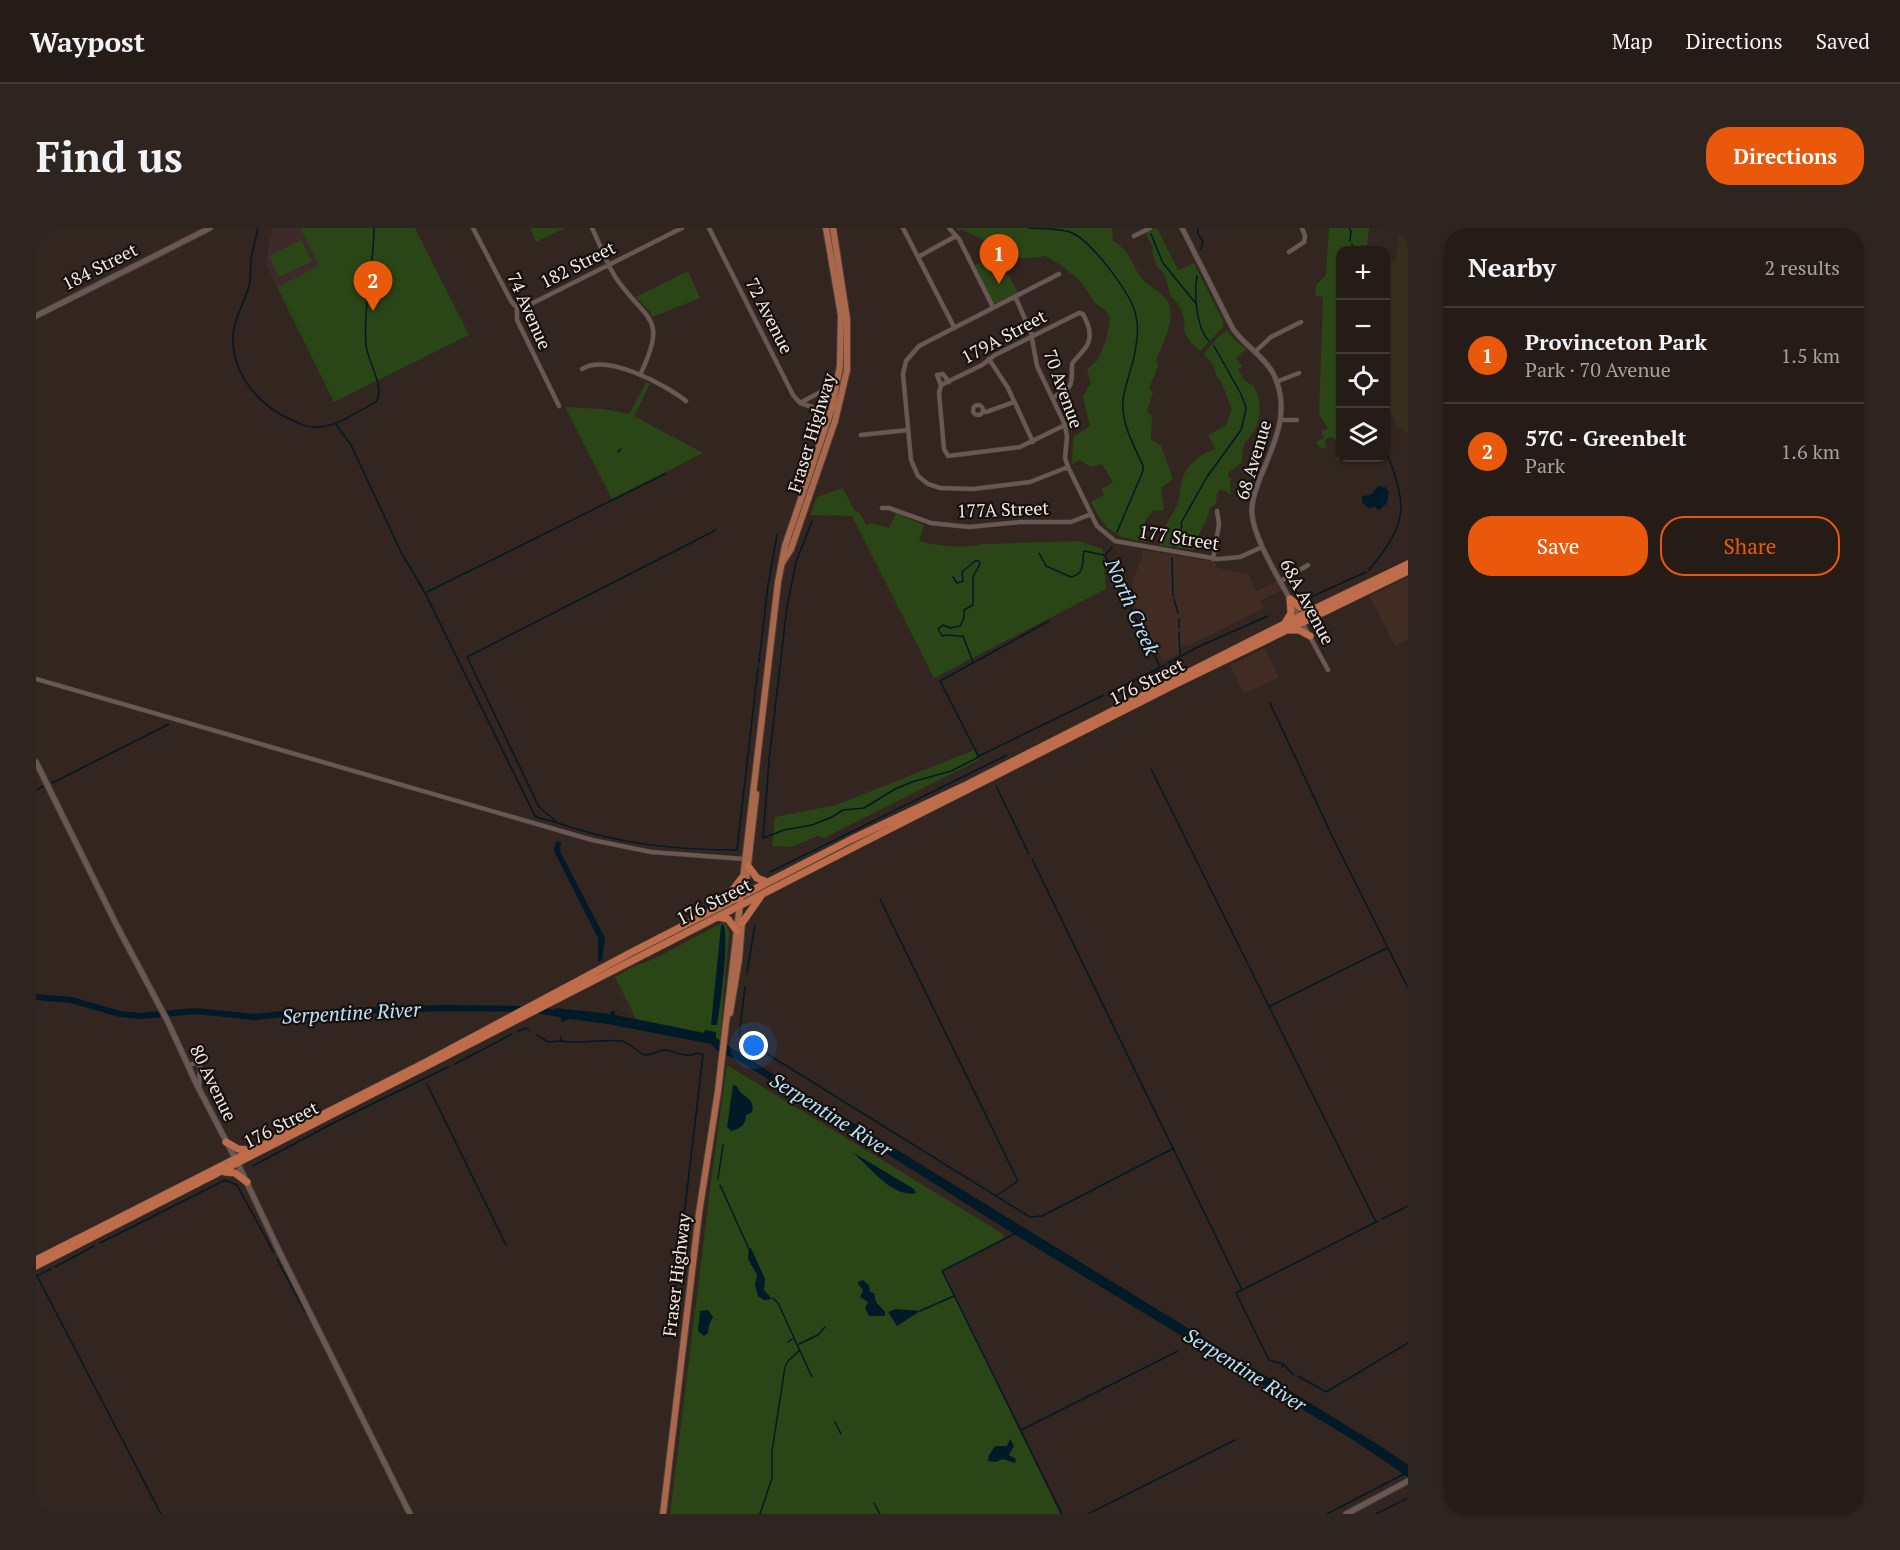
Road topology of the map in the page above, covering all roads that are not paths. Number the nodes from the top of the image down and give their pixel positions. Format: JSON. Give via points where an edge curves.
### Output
{"nodes":[{"id":1,"x":210,"y":228,"type":"edge"},
{"id":2,"x":473,"y":228,"type":"edge"},
{"id":3,"x":592,"y":228,"type":"edge"},
{"id":4,"x":682,"y":228,"type":"edge"},
{"id":5,"x":709,"y":228,"type":"edge"},
{"id":6,"x":826,"y":228,"type":"edge"},
{"id":7,"x":832,"y":228,"type":"edge"},
{"id":8,"x":903,"y":228,"type":"edge"},
{"id":9,"x":949,"y":228,"type":"edge"},
{"id":10,"x":1150,"y":228,"type":"edge"},
{"id":11,"x":1182,"y":228,"type":"edge"},
{"id":12,"x":1302,"y":228,"type":"edge"},
{"id":13,"x":956,"y":236,"type":"junction"},
{"id":14,"x":1134,"y":236,"type":"dead end"},
{"id":15,"x":1288,"y":252,"type":"dead end"},
{"id":16,"x":918,"y":257,"type":"junction"},
{"id":17,"x":609,"y":264,"type":"junction"},
{"id":18,"x":1059,"y":274,"type":"dead end"},
{"id":19,"x":1015,"y":296,"type":"junction"},
{"id":20,"x":993,"y":307,"type":"junction"},
{"id":21,"x":517,"y":308,"type":"junction"},
{"id":22,"x":36,"y":316,"type":"edge"},
{"id":23,"x":1301,"y":322,"type":"dead end"},
{"id":24,"x":954,"y":327,"type":"junction"},
{"id":25,"x":1032,"y":336,"type":"junction"},
{"id":26,"x":1256,"y":351,"type":"junction"},
{"id":27,"x":989,"y":359,"type":"junction"},
{"id":28,"x":582,"y":369,"type":"dead end"},
{"id":29,"x":1299,"y":373,"type":"dead end"},
{"id":30,"x":640,"y":375,"type":"junction"},
{"id":31,"x":949,"y":382,"type":"junction"},
{"id":32,"x":1276,"y":382,"type":"junction"},
{"id":33,"x":941,"y":385,"type":"junction"},
{"id":34,"x":826,"y":390,"type":"dead end"},
{"id":35,"x":1052,"y":398,"type":"junction"},
{"id":36,"x":686,"y":401,"type":"dead end"},
{"id":37,"x":1014,"y":402,"type":"junction"},
{"id":38,"x":800,"y":403,"type":"junction"},
{"id":39,"x":559,"y":406,"type":"dead end"},
{"id":40,"x":812,"y":408,"type":"junction"},
{"id":41,"x":983,"y":412,"type":"dead end"},
{"id":42,"x":833,"y":414,"type":"junction"},
{"id":43,"x":1281,"y":420,"type":"junction"},
{"id":44,"x":1297,"y":420,"type":"dead end"},
{"id":45,"x":1065,"y":425,"type":"junction"},
{"id":46,"x":825,"y":428,"type":"junction"},
{"id":47,"x":908,"y":430,"type":"junction"},
{"id":48,"x":861,"y":435,"type":"dead end"},
{"id":49,"x":1033,"y":442,"type":"junction"},
{"id":50,"x":1068,"y":467,"type":"junction"},
{"id":51,"x":882,"y":508,"type":"dead end"},
{"id":52,"x":1217,"y":511,"type":"dead end"},
{"id":53,"x":1091,"y":514,"type":"junction"},
{"id":54,"x":1095,"y":523,"type":"joint"},
{"id":55,"x":1263,"y":547,"type":"junction"},
{"id":56,"x":1213,"y":559,"type":"junction"},
{"id":57,"x":1408,"y":564,"type":"edge"},
{"id":58,"x":1308,"y":565,"type":"dead end"},
{"id":59,"x":779,"y":570,"type":"junction"},
{"id":60,"x":1408,"y":571,"type":"edge"},
{"id":61,"x":1281,"y":581,"type":"junction"},
{"id":62,"x":1290,"y":599,"type":"junction"},
{"id":63,"x":1316,"y":612,"type":"junction"},
{"id":64,"x":1301,"y":619,"type":"junction"},
{"id":65,"x":1285,"y":627,"type":"junction"},
{"id":66,"x":1310,"y":636,"type":"junction"},
{"id":67,"x":1328,"y":670,"type":"dead end"},
{"id":68,"x":36,"y":680,"type":"edge"},
{"id":69,"x":36,"y":762,"type":"edge"},
{"id":70,"x":753,"y":806,"type":"junction"},
{"id":71,"x":746,"y":862,"type":"junction"},
{"id":72,"x":742,"y":878,"type":"junction"},
{"id":73,"x":767,"y":882,"type":"junction"},
{"id":74,"x":763,"y":894,"type":"junction"},
{"id":75,"x":742,"y":899,"type":"junction"},
{"id":76,"x":718,"y":908,"type":"junction"},
{"id":77,"x":718,"y":917,"type":"junction"},
{"id":78,"x":742,"y":923,"type":"junction"},
{"id":79,"x":737,"y":931,"type":"junction"},
{"id":80,"x":724,"y":1040,"type":"junction"},
{"id":81,"x":188,"y":1066,"type":"junction"},
{"id":82,"x":200,"y":1090,"type":"junction"},
{"id":83,"x":226,"y":1142,"type":"junction"},
{"id":84,"x":251,"y":1150,"type":"junction"},
{"id":85,"x":236,"y":1161,"type":"junction"},
{"id":86,"x":217,"y":1174,"type":"junction"},
{"id":87,"x":247,"y":1182,"type":"junction"},
{"id":88,"x":36,"y":1260,"type":"edge"},
{"id":89,"x":36,"y":1266,"type":"edge"},
{"id":90,"x":1408,"y":1481,"type":"edge"},
{"id":91,"x":410,"y":1514,"type":"edge"},
{"id":92,"x":663,"y":1514,"type":"edge"},
{"id":93,"x":1346,"y":1514,"type":"edge"}],
"edges":[{"from":1,"to":22,"type":"main road","name":"184 Street"},
{"from":2,"to":21,"type":"street","name":"74 Avenue"},
{"from":3,"to":17,"type":"street"},
{"from":4,"to":17,"type":"street","name":"182 Street"},
{"from":5,"to":38,"type":"street","name":"72 Avenue"},
{"from":6,"to":42,"type":"main road","name":"Fraser Highway","via":[[842,330]]},
{"from":7,"to":42,"type":"main road","name":"Fraser Highway","via":[[848,337],[847,370]]},
{"from":8,"to":16,"type":"street"},
{"from":9,"to":13,"type":"street"},
{"from":10,"to":14,"type":"street"},
{"from":11,"to":26,"type":"street","name":"68 Avenue","via":[[1233,329]]},
{"from":12,"to":15,"type":"street","via":[[1303,244]]},
{"from":13,"to":16,"type":"street"},
{"from":13,"to":20,"type":"street"},
{"from":16,"to":24,"type":"street"},
{"from":17,"to":21,"type":"street","name":"182 Street"},
{"from":17,"to":30,"type":"street","via":[[652,324],[653,343]]},
{"from":18,"to":19,"type":"street"},
{"from":19,"to":20,"type":"street"},
{"from":19,"to":25,"type":"street","name":"70 Avenue"},
{"from":20,"to":24,"type":"street"},
{"from":21,"to":39,"type":"street","name":"74 Avenue","via":[[517,320]]},
{"from":23,"to":26,"type":"street","via":[[1271,337]]},
{"from":24,"to":47,"type":"street","via":[[911,352],[903,367]]},
{"from":25,"to":27,"type":"street","name":"179A Street"},
{"from":25,"to":35,"type":"street","name":"70 Avenue","via":[[1037,366]]},
{"from":25,"to":35,"type":"street","name":"179A Street","via":[[1079,313],[1090,328],[1089,341],[1072,364],[1070,388]]},
{"from":26,"to":32,"type":"street","name":"68 Avenue"},
{"from":27,"to":31,"type":"street","name":"179A Street"},
{"from":27,"to":37,"type":"street"},
{"from":28,"to":30,"type":"street","via":[[608,365]]},
{"from":29,"to":32,"type":"street"},
{"from":30,"to":36,"type":"street"},
{"from":31,"to":33,"type":"street","name":"179A Street"},
{"from":31,"to":33,"type":"street","via":[[939,374]]},
{"from":32,"to":43,"type":"street","name":"68 Avenue"},
{"from":33,"to":49,"type":"street","via":[[946,455],[1020,447]]},
{"from":34,"to":38,"type":"street"},
{"from":35,"to":45,"type":"street","name":"70 Avenue"},
{"from":37,"to":41,"type":"street"},
{"from":37,"to":49,"type":"street"},
{"from":38,"to":40,"type":"street"},
{"from":40,"to":42,"type":"street"},
{"from":40,"to":46,"type":"street","via":[[823,415]]},
{"from":42,"to":46,"type":"main road","name":"Fraser Highway"},
{"from":42,"to":59,"type":"main road","name":"Fraser Highway","via":[[791,549]]},
{"from":43,"to":44,"type":"street"},
{"from":43,"to":55,"type":"street","name":"68 Avenue","via":[[1253,501],[1254,525]]},
{"from":45,"to":49,"type":"street"},
{"from":45,"to":50,"type":"street","name":"70 Avenue"},
{"from":46,"to":59,"type":"main road","name":"Fraser Highway"},
{"from":47,"to":48,"type":"street"},
{"from":47,"to":50,"type":"street","via":[[913,467],[928,484],[940,488],[973,489],[1030,482]]},
{"from":50,"to":53,"type":"street","name":"70 Avenue"},
{"from":51,"to":53,"type":"street","name":"177A Street","via":[[931,523],[968,527],[1071,522]]},
{"from":52,"to":56,"type":"street","via":[[1219,524]]},
{"from":53,"to":54,"type":"street","name":"70 Avenue"},
{"from":54,"to":56,"type":"street","name":"177 Street","via":[[1105,535],[1119,542]]},
{"from":55,"to":56,"type":"street","name":"177 Street","via":[[1240,557]]},
{"from":55,"to":61,"type":"street","name":"68A Avenue"},
{"from":57,"to":63,"type":"highway"},
{"from":58,"to":61,"type":"street"},
{"from":59,"to":70,"type":"main road","name":"Fraser Highway"},
{"from":60,"to":63,"type":"highway","name":"176 Street"},
{"from":61,"to":62,"type":"street","name":"68A Avenue"},
{"from":62,"to":63,"type":"highway"},
{"from":62,"to":64,"type":"street","name":"68A Avenue"},
{"from":62,"to":65,"type":"highway","via":[[1291,613]]},
{"from":63,"to":64,"type":"highway","name":"176 Street"},
{"from":63,"to":66,"type":"highway"},
{"from":64,"to":65,"type":"highway","name":"176 Street"},
{"from":64,"to":66,"type":"street","name":"68A Avenue"},
{"from":65,"to":66,"type":"highway"},
{"from":65,"to":73,"type":"highway","name":"176 Street"},
{"from":65,"to":74,"type":"highway","name":"176 Street"},
{"from":66,"to":67,"type":"street","name":"68A Avenue"},
{"from":68,"to":71,"type":"street","via":[[592,840],[651,852]]},
{"from":69,"to":81,"type":"main road","name":"80 Avenue"},
{"from":70,"to":71,"type":"main road","name":"Fraser Highway"},
{"from":70,"to":75,"type":"main road"},
{"from":71,"to":72,"type":"main road","name":"Fraser Highway"},
{"from":71,"to":73,"type":"highway","via":[[757,878]]},
{"from":71,"to":75,"type":"main road","name":"Fraser Highway"},
{"from":72,"to":75,"type":"main road","name":"Fraser Highway"},
{"from":72,"to":76,"type":"highway"},
{"from":73,"to":75,"type":"highway","name":"176 Street"},
{"from":74,"to":75,"type":"highway","name":"176 Street"},
{"from":74,"to":78,"type":"highway"},
{"from":75,"to":76,"type":"highway","name":"176 Street"},
{"from":75,"to":77,"type":"highway","name":"176 Street"},
{"from":75,"to":78,"type":"main road","name":"Fraser Highway"},
{"from":75,"to":79,"type":"main road","name":"Fraser Highway"},
{"from":76,"to":84,"type":"highway","name":"176 Street"},
{"from":77,"to":79,"type":"highway","via":[[728,919]]},
{"from":77,"to":85,"type":"highway","name":"176 Street"},
{"from":78,"to":80,"type":"main road","name":"Fraser Highway","via":[[733,1003]]},
{"from":79,"to":80,"type":"main road","name":"Fraser Highway"},
{"from":80,"to":92,"type":"main road","name":"Fraser Highway"},
{"from":81,"to":82,"type":"main road","name":"80 Avenue"},
{"from":81,"to":82,"type":"street","via":[[200,1065]]},
{"from":82,"to":83,"type":"main road","name":"80 Avenue"},
{"from":83,"to":84,"type":"highway","via":[[238,1149]]},
{"from":83,"to":85,"type":"main road","name":"80 Avenue"},
{"from":84,"to":85,"type":"highway","name":"176 Street"},
{"from":85,"to":86,"type":"highway","name":"176 Street"},
{"from":85,"to":87,"type":"main road","name":"80 Avenue"},
{"from":85,"to":88,"type":"highway","name":"176 Street"},
{"from":86,"to":87,"type":"highway","via":[[235,1173]]},
{"from":86,"to":89,"type":"highway","name":"176 Street"},
{"from":87,"to":91,"type":"main road","name":"80 Avenue"},
{"from":90,"to":93,"type":"main road"}]}
